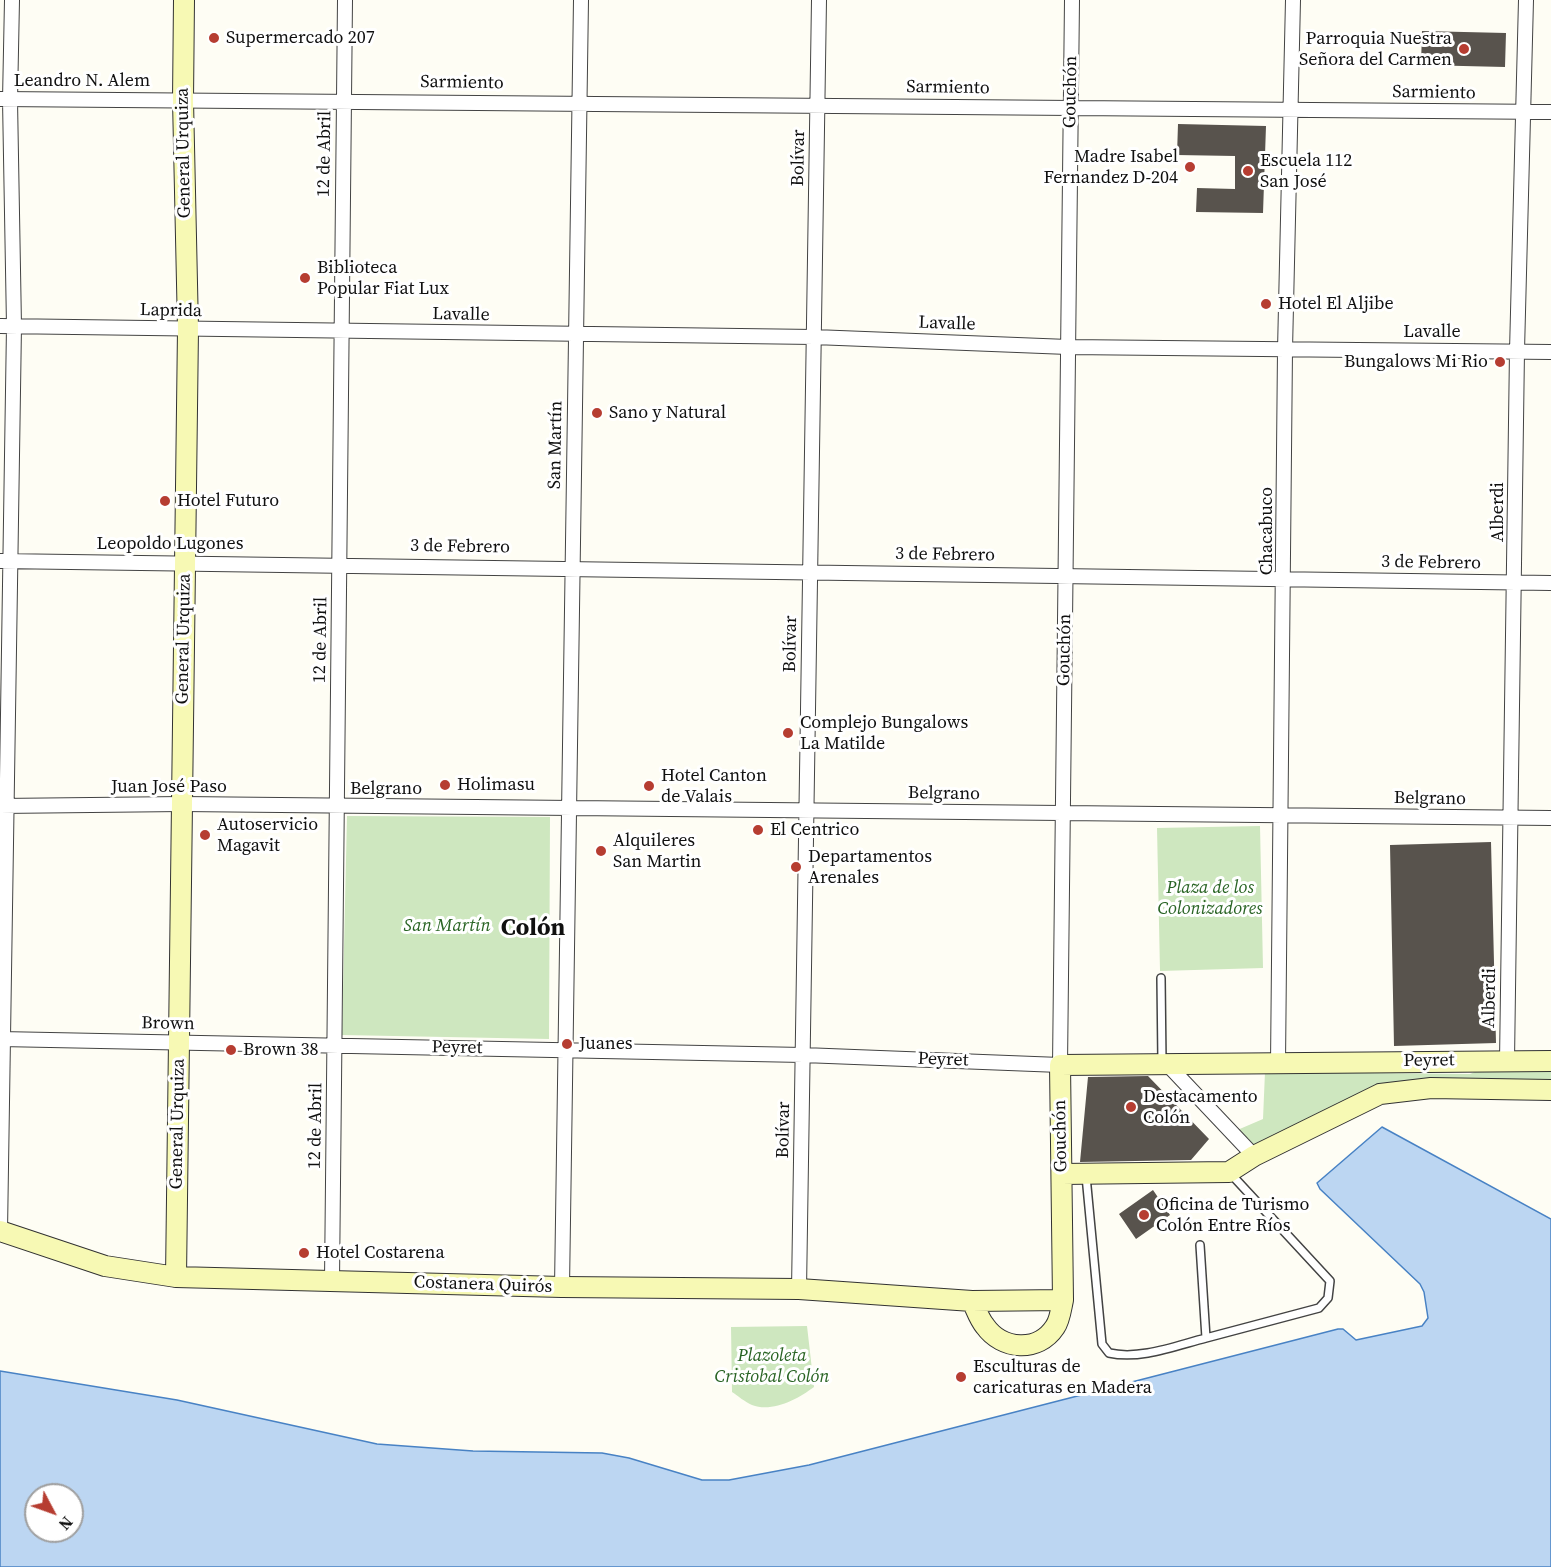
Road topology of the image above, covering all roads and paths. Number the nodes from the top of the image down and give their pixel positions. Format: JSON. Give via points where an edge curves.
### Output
{"nodes":[{"id":1,"x":12,"y":0,"type":"edge"},
{"id":2,"x":184,"y":0,"type":"edge"},
{"id":3,"x":345,"y":0,"type":"edge"},
{"id":4,"x":581,"y":0,"type":"edge"},
{"id":5,"x":819,"y":0,"type":"edge"},
{"id":6,"x":1072,"y":0,"type":"edge"},
{"id":7,"x":1293,"y":0,"type":"edge"},
{"id":8,"x":1526,"y":0,"type":"edge"},
{"id":9,"x":5,"y":99,"type":"edge"},
{"id":10,"x":183,"y":100,"type":"junction"},
{"id":11,"x":344,"y":100,"type":"junction"},
{"id":12,"x":579,"y":103,"type":"junction"},
{"id":13,"x":818,"y":105,"type":"junction"},
{"id":14,"x":1071,"y":108,"type":"junction"},
{"id":15,"x":1292,"y":110,"type":"junction"},
{"id":16,"x":1524,"y":112,"type":"junction"},
{"id":17,"x":1551,"y":112,"type":"edge"},
{"id":18,"x":7,"y":326,"type":"edge"},
{"id":19,"x":188,"y":329,"type":"junction"},
{"id":20,"x":342,"y":332,"type":"junction"},
{"id":21,"x":576,"y":334,"type":"junction"},
{"id":22,"x":814,"y":337,"type":"junction"},
{"id":23,"x":1068,"y":347,"type":"junction"},
{"id":24,"x":1285,"y":350,"type":"junction"},
{"id":25,"x":1517,"y":351,"type":"junction"},
{"id":26,"x":1551,"y":352,"type":"edge"},
{"id":27,"x":5,"y":561,"type":"edge"},
{"id":28,"x":185,"y":562,"type":"junction"},
{"id":29,"x":339,"y":564,"type":"junction"},
{"id":30,"x":572,"y":567,"type":"junction"},
{"id":31,"x":810,"y":571,"type":"junction"},
{"id":32,"x":1065,"y":575,"type":"junction"},
{"id":33,"x":1285,"y":579,"type":"junction"},
{"id":34,"x":1516,"y":582,"type":"junction"},
{"id":35,"x":1551,"y":583,"type":"edge"},
{"id":36,"x":182,"y":804,"type":"junction"},
{"id":37,"x":3,"y":806,"type":"edge"},
{"id":38,"x":337,"y":806,"type":"junction"},
{"id":39,"x":569,"y":808,"type":"junction"},
{"id":40,"x":807,"y":810,"type":"junction"},
{"id":41,"x":1063,"y":813,"type":"junction"},
{"id":42,"x":1281,"y":815,"type":"junction"},
{"id":43,"x":1511,"y":818,"type":"junction"},
{"id":44,"x":1551,"y":818,"type":"edge"},
{"id":45,"x":1161,"y":978,"type":"dead end"},
{"id":46,"x":2,"y":1039,"type":"edge"},
{"id":47,"x":179,"y":1043,"type":"junction"},
{"id":48,"x":335,"y":1046,"type":"junction"},
{"id":49,"x":565,"y":1050,"type":"junction"},
{"id":50,"x":803,"y":1054,"type":"junction"},
{"id":51,"x":1507,"y":1060,"type":"junction"},
{"id":52,"x":1551,"y":1061,"type":"edge"},
{"id":53,"x":1278,"y":1063,"type":"junction"},
{"id":54,"x":1165,"y":1064,"type":"junction"},
{"id":55,"x":1060,"y":1065,"type":"junction"},
{"id":56,"x":1551,"y":1090,"type":"edge"},
{"id":57,"x":1254,"y":1156,"type":"junction"},
{"id":58,"x":1229,"y":1172,"type":"junction"},
{"id":59,"x":1062,"y":1174,"type":"junction"},
{"id":60,"x":1086,"y":1174,"type":"junction"},
{"id":61,"x":0,"y":1231,"type":"edge"},
{"id":62,"x":1200,"y":1245,"type":"dead end"},
{"id":63,"x":176,"y":1277,"type":"junction"},
{"id":64,"x":332,"y":1281,"type":"junction"},
{"id":65,"x":562,"y":1287,"type":"junction"},
{"id":66,"x":799,"y":1289,"type":"junction"},
{"id":67,"x":1063,"y":1300,"type":"junction"},
{"id":68,"x":972,"y":1301,"type":"junction"},
{"id":69,"x":1206,"y":1338,"type":"junction"}],
"edges":[{"from":1,"to":9,"type":"street"},
{"from":2,"to":10,"type":"main road","name":"General Urquiza"},
{"from":3,"to":11,"type":"street","name":"12 de Abril"},
{"from":4,"to":12,"type":"street","name":"San Martín"},
{"from":5,"to":13,"type":"street","name":"Bolívar"},
{"from":6,"to":14,"type":"street","name":"Gouchón"},
{"from":7,"to":15,"type":"street","name":"Chacabuco"},
{"from":8,"to":16,"type":"street","name":"Alberdi"},
{"from":9,"to":10,"type":"street","name":"Leandro N. Alem"},
{"from":9,"to":18,"type":"street"},
{"from":10,"to":11,"type":"street","name":"Leandro N. Alem"},
{"from":10,"to":19,"type":"main road","name":"General Urquiza"},
{"from":11,"to":12,"type":"street","name":"Sarmiento"},
{"from":11,"to":20,"type":"street","name":"12 de Abril"},
{"from":12,"to":13,"type":"street","name":"Sarmiento"},
{"from":12,"to":21,"type":"street","name":"San Martín"},
{"from":13,"to":14,"type":"street","name":"Sarmiento"},
{"from":13,"to":22,"type":"street","name":"Bolívar"},
{"from":14,"to":15,"type":"street","name":"Sarmiento"},
{"from":14,"to":23,"type":"street","name":"Gouchón"},
{"from":15,"to":16,"type":"street","name":"Sarmiento"},
{"from":15,"to":24,"type":"street","name":"Chacabuco"},
{"from":16,"to":17,"type":"street","name":"Sarmiento"},
{"from":16,"to":25,"type":"street","name":"Alberdi"},
{"from":18,"to":19,"type":"street","name":"Laprida"},
{"from":18,"to":27,"type":"street"},
{"from":19,"to":20,"type":"street","name":"Laprida"},
{"from":19,"to":28,"type":"main road","name":"General Urquiza"},
{"from":20,"to":21,"type":"street","name":"Lavalle"},
{"from":20,"to":29,"type":"street","name":"12 de Abril"},
{"from":21,"to":22,"type":"street","name":"Lavalle"},
{"from":21,"to":30,"type":"street","name":"San Martín"},
{"from":22,"to":23,"type":"street","name":"Lavalle"},
{"from":22,"to":31,"type":"street","name":"Bolívar"},
{"from":23,"to":24,"type":"street","name":"Lavalle"},
{"from":23,"to":32,"type":"street","name":"Gouchón"},
{"from":24,"to":25,"type":"street","name":"Lavalle"},
{"from":24,"to":33,"type":"street","name":"Chacabuco"},
{"from":25,"to":26,"type":"street","name":"Lavalle"},
{"from":25,"to":34,"type":"street","name":"Alberdi"},
{"from":27,"to":28,"type":"street","name":"Leopoldo Lugones"},
{"from":27,"to":37,"type":"street"},
{"from":28,"to":29,"type":"street","name":"Leopoldo Lugones"},
{"from":28,"to":36,"type":"main road","name":"General Urquiza"},
{"from":29,"to":30,"type":"street","name":"3 de Febrero"},
{"from":29,"to":38,"type":"street","name":"12 de Abril"},
{"from":30,"to":31,"type":"street","name":"3 de Febrero"},
{"from":30,"to":39,"type":"street","name":"San Martín"},
{"from":31,"to":32,"type":"street","name":"3 de Febrero"},
{"from":31,"to":40,"type":"street","name":"Bolívar"},
{"from":32,"to":33,"type":"street","name":"3 de Febrero"},
{"from":32,"to":41,"type":"street","name":"Gouchón"},
{"from":33,"to":34,"type":"street","name":"3 de Febrero"},
{"from":33,"to":42,"type":"street","name":"Chacabuco"},
{"from":34,"to":35,"type":"street","name":"3 de Febrero"},
{"from":34,"to":43,"type":"street","name":"Alberdi"},
{"from":36,"to":37,"type":"street","name":"Juan José Paso"},
{"from":36,"to":38,"type":"street","name":"Juan José Paso"},
{"from":36,"to":47,"type":"main road","name":"General Urquiza"},
{"from":37,"to":46,"type":"street"},
{"from":38,"to":39,"type":"street","name":"Belgrano"},
{"from":38,"to":48,"type":"street","name":"12 de Abril"},
{"from":39,"to":40,"type":"street","name":"Belgrano"},
{"from":39,"to":49,"type":"street","name":"San Martín"},
{"from":40,"to":41,"type":"street","name":"Belgrano"},
{"from":40,"to":50,"type":"street","name":"Bolívar"},
{"from":41,"to":42,"type":"street","name":"Belgrano"},
{"from":41,"to":55,"type":"street","name":"Gouchón"},
{"from":42,"to":43,"type":"street","name":"Belgrano"},
{"from":42,"to":53,"type":"street","name":"Chacabuco"},
{"from":43,"to":44,"type":"street","name":"Belgrano"},
{"from":43,"to":51,"type":"street","name":"Alberdi"},
{"from":45,"to":54,"type":"lane"},
{"from":46,"to":47,"type":"street","name":"Brown"},
{"from":46,"to":61,"type":"street"},
{"from":47,"to":48,"type":"street","name":"Brown"},
{"from":47,"to":63,"type":"main road","name":"General Urquiza"},
{"from":48,"to":49,"type":"street","name":"Peyret"},
{"from":48,"to":64,"type":"street","name":"12 de Abril"},
{"from":49,"to":50,"type":"street","name":"Peyret"},
{"from":49,"to":65,"type":"street","name":"San Martín"},
{"from":50,"to":55,"type":"street","name":"Peyret"},
{"from":50,"to":66,"type":"street","name":"Bolívar"},
{"from":51,"to":52,"type":"main road","name":"Peyret"},
{"from":51,"to":53,"type":"main road","name":"Peyret"},
{"from":53,"to":54,"type":"main road","name":"Peyret"},
{"from":54,"to":55,"type":"main road","name":"Peyret"},
{"from":54,"to":57,"type":"street"},
{"from":55,"to":59,"type":"main road","name":"Gouchón"},
{"from":56,"to":57,"type":"main road","name":"Peyret","via":[[1431,1089],[1380,1094]]},
{"from":57,"to":58,"type":"main road","name":"Peyret"},
{"from":58,"to":60,"type":"main road"},
{"from":58,"to":69,"type":"lane","via":[[1330,1281],[1328,1298],[1319,1308]]},
{"from":59,"to":60,"type":"main road"},
{"from":59,"to":67,"type":"main road","name":"Gouchón"},
{"from":60,"to":69,"type":"lane","via":[[1102,1344],[1109,1353],[1122,1356]]},
{"from":61,"to":63,"type":"main road","name":"Costanera Quirós","via":[[105,1266]]},
{"from":62,"to":69,"type":"lane"},
{"from":63,"to":64,"type":"main road","name":"Costanera Quirós"},
{"from":64,"to":65,"type":"main road","name":"Costanera Quirós"},
{"from":65,"to":66,"type":"main road","name":"Costanera Quirós"},
{"from":66,"to":68,"type":"main road","name":"Costanera Quirós"},
{"from":67,"to":68,"type":"main road","name":"Costanera Quirós"},
{"from":67,"to":68,"type":"main road","via":[[1057,1325],[1048,1336],[1026,1346],[1006,1344],[992,1333]]}]}
